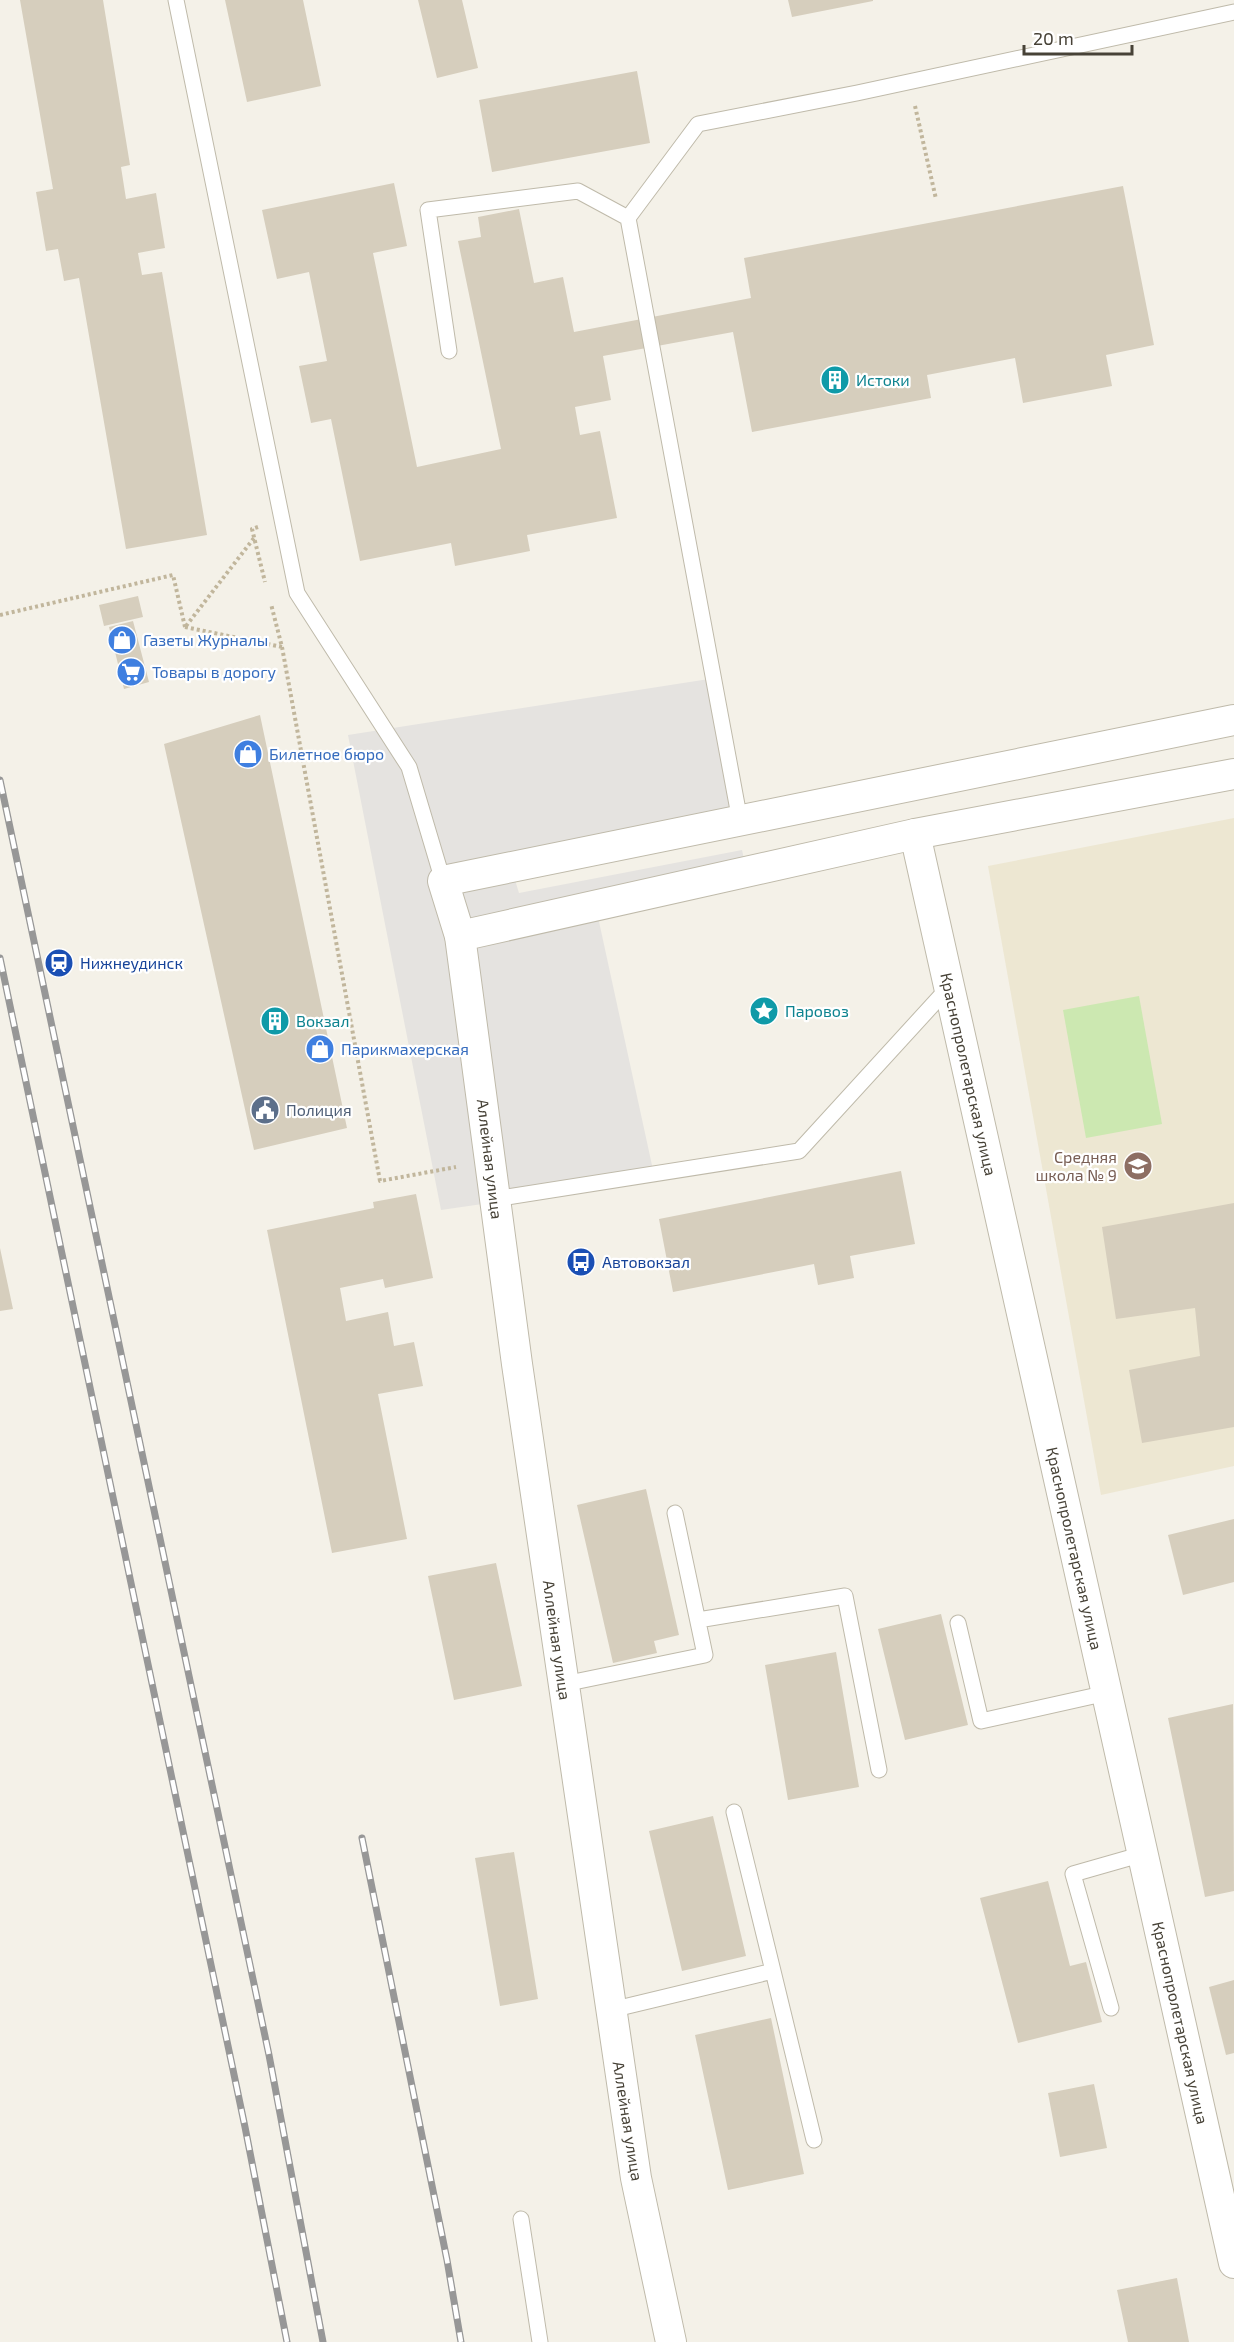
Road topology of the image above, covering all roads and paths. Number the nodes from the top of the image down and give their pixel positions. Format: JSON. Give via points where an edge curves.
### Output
{"nodes":[{"id":1,"x":177,"y":0,"type":"edge"},
{"id":2,"x":1234,"y":12,"type":"edge"},
{"id":3,"x":910,"y":82,"type":"junction"},
{"id":4,"x":936,"y":199,"type":"dead end"},
{"id":5,"x":628,"y":218,"type":"junction"},
{"id":6,"x":448,"y":351,"type":"dead end"},
{"id":7,"x":283,"y":520,"type":"junction"},
{"id":8,"x":254,"y":538,"type":"junction"},
{"id":9,"x":0,"y":615,"type":"edge"},
{"id":10,"x":185,"y":627,"type":"junction"},
{"id":11,"x":282,"y":647,"type":"junction"},
{"id":12,"x":1234,"y":720,"type":"edge"},
{"id":13,"x":1234,"y":774,"type":"edge"},
{"id":14,"x":740,"y":821,"type":"junction"},
{"id":15,"x":915,"y":834,"type":"junction"},
{"id":16,"x":443,"y":881,"type":"junction"},
{"id":17,"x":460,"y":936,"type":"junction"},
{"id":18,"x":948,"y":988,"type":"junction"},
{"id":19,"x":490,"y":1160,"type":"junction"},
{"id":20,"x":495,"y":1199,"type":"junction"},
{"id":21,"x":675,"y":1513,"type":"dead end"},
{"id":22,"x":698,"y":1620,"type":"junction"},
{"id":23,"x":958,"y":1623,"type":"dead end"},
{"id":24,"x":564,"y":1684,"type":"junction"},
{"id":25,"x":1107,"y":1693,"type":"junction"},
{"id":26,"x":879,"y":1770,"type":"dead end"},
{"id":27,"x":734,"y":1812,"type":"dead end"},
{"id":28,"x":1143,"y":1854,"type":"junction"},
{"id":29,"x":773,"y":1971,"type":"junction"},
{"id":30,"x":1111,"y":2008,"type":"dead end"},
{"id":31,"x":611,"y":2010,"type":"junction"},
{"id":32,"x":814,"y":2140,"type":"dead end"},
{"id":33,"x":521,"y":2219,"type":"dead end"},
{"id":34,"x":1234,"y":2263,"type":"edge"},
{"id":35,"x":540,"y":2342,"type":"edge"},
{"id":36,"x":672,"y":2342,"type":"edge"}],
"edges":[{"from":1,"to":7,"type":"lane"},
{"from":2,"to":3,"type":"lane"},
{"from":3,"to":4,"type":"path"},
{"from":3,"to":5,"type":"lane","via":[[698,124]]},
{"from":5,"to":6,"type":"lane","via":[[578,190],[428,210]]},
{"from":5,"to":14,"type":"lane"},
{"from":7,"to":8,"type":"path","via":[[252,529]]},
{"from":7,"to":16,"type":"lane","via":[[297,593],[409,767]]},
{"from":8,"to":10,"type":"path"},
{"from":8,"to":11,"type":"path"},
{"from":9,"to":10,"type":"path","via":[[172,575]]},
{"from":10,"to":11,"type":"path"},
{"from":11,"to":19,"type":"path","via":[[381,1181]]},
{"from":12,"to":14,"type":"street"},
{"from":13,"to":15,"type":"street"},
{"from":14,"to":16,"type":"street"},
{"from":15,"to":17,"type":"street"},
{"from":15,"to":18,"type":"street","name":"Краснопролетарская улица"},
{"from":16,"to":17,"type":"street","name":"Аллейная улица"},
{"from":17,"to":19,"type":"street","name":"Аллейная улица"},
{"from":18,"to":20,"type":"lane","via":[[799,1151]]},
{"from":18,"to":25,"type":"street","name":"Краснопролетарская улица"},
{"from":19,"to":20,"type":"street","name":"Аллейная улица"},
{"from":20,"to":24,"type":"street","name":"Аллейная улица"},
{"from":21,"to":22,"type":"lane"},
{"from":22,"to":24,"type":"lane","via":[[705,1655]]},
{"from":22,"to":26,"type":"lane","via":[[845,1596]]},
{"from":23,"to":25,"type":"lane","via":[[981,1721]]},
{"from":24,"to":31,"type":"street","name":"Аллейная улица"},
{"from":25,"to":28,"type":"street","name":"Краснопролетарская улица"},
{"from":27,"to":29,"type":"lane"},
{"from":28,"to":30,"type":"lane","via":[[1072,1874]]},
{"from":28,"to":34,"type":"street","name":"Краснопролетарская улица"},
{"from":29,"to":31,"type":"lane"},
{"from":29,"to":32,"type":"lane"},
{"from":31,"to":36,"type":"street","name":"Аллейная улица","via":[[636,2178]]},
{"from":33,"to":35,"type":"lane"}]}
